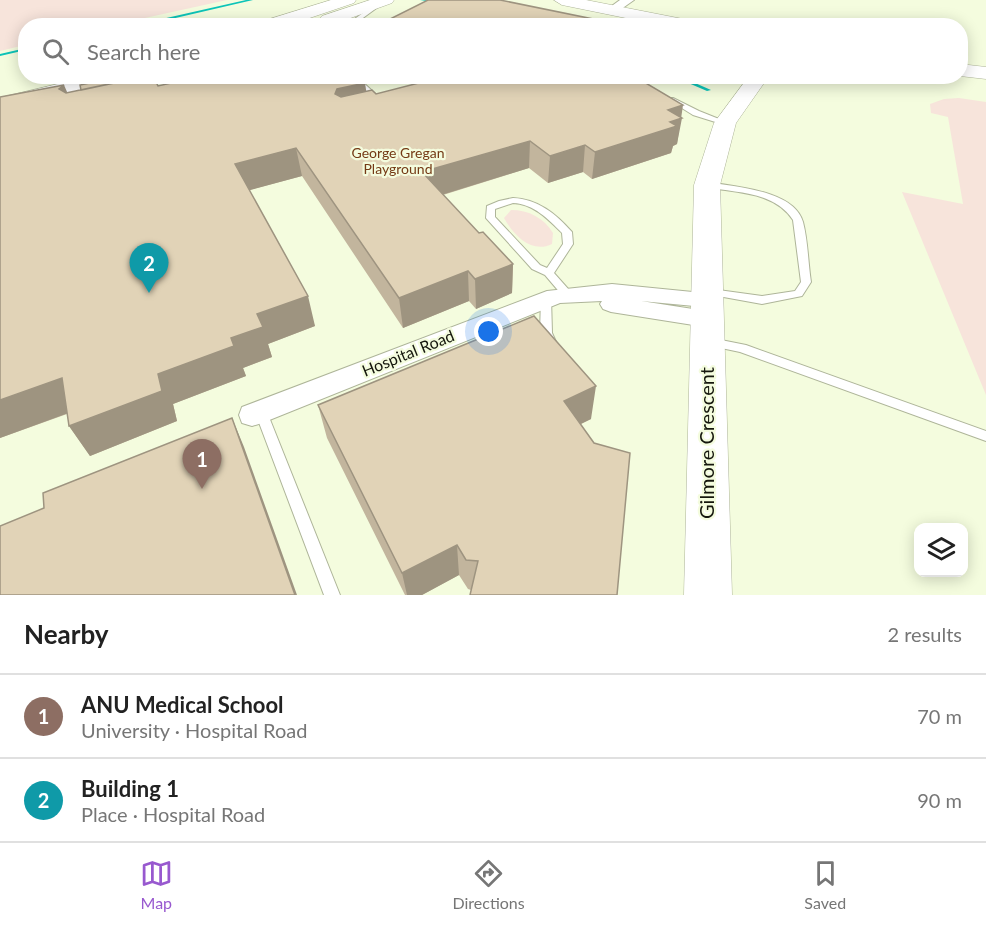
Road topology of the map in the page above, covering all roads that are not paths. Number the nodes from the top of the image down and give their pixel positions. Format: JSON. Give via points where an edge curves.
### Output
{"nodes":[{"id":1,"x":348,"y":0,"type":"edge"},
{"id":2,"x":562,"y":0,"type":"edge"},
{"id":3,"x":628,"y":0,"type":"edge"},
{"id":4,"x":384,"y":1,"type":"edge"},
{"id":5,"x":613,"y":10,"type":"junction"},
{"id":6,"x":291,"y":18,"type":"edge"},
{"id":7,"x":332,"y":18,"type":"edge"},
{"id":8,"x":360,"y":18,"type":"edge"},
{"id":9,"x":653,"y":18,"type":"edge"},
{"id":10,"x":968,"y":71,"type":"edge"},
{"id":11,"x":986,"y":73,"type":"edge"},
{"id":12,"x":28,"y":84,"type":"edge"},
{"id":13,"x":86,"y":84,"type":"edge"},
{"id":14,"x":357,"y":84,"type":"edge"},
{"id":15,"x":753,"y":84,"type":"edge"},
{"id":16,"x":0,"y":91,"type":"edge"},
{"id":17,"x":660,"y":92,"type":"edge"},
{"id":18,"x":0,"y":105,"type":"edge"},
{"id":19,"x":387,"y":109,"type":"edge"},
{"id":20,"x":725,"y":123,"type":"junction"},
{"id":21,"x":707,"y":185,"type":"junction"},
{"id":22,"x":549,"y":273,"type":"junction"},
{"id":23,"x":556,"y":296,"type":"junction"},
{"id":24,"x":706,"y":313,"type":"junction"},
{"id":25,"x":560,"y":354,"type":"edge"},
{"id":26,"x":257,"y":413,"type":"joint"},
{"id":27,"x":986,"y":436,"type":"edge"},
{"id":28,"x":332,"y":595,"type":"edge"},
{"id":29,"x":708,"y":595,"type":"edge"}],
"edges":[{"from":1,"to":6,"type":"main road"},
{"from":2,"to":5,"type":"street"},
{"from":3,"to":5,"type":"street"},
{"from":4,"to":7,"type":"main road"},
{"from":4,"to":8,"type":"lane"},
{"from":5,"to":9,"type":"street"},
{"from":10,"to":11,"type":"street"},
{"from":12,"to":16,"type":"main road"},
{"from":13,"to":18,"type":"main road"},
{"from":14,"to":19,"type":"lane"},
{"from":15,"to":20,"type":"street","name":"Gilmore Crescent"},
{"from":17,"to":20,"type":"lane","via":[[696,113]]},
{"from":20,"to":21,"type":"street","name":"Gilmore Crescent"},
{"from":21,"to":24,"type":"street","name":"Gilmore Crescent"},
{"from":21,"to":24,"type":"lane","via":[[776,200],[794,212],[806,282],[798,294]]},
{"from":22,"to":22,"type":"lane","via":[[568,244],[567,232],[530,202],[513,199],[490,208],[491,218],[536,267]]},
{"from":22,"to":23,"type":"lane"},
{"from":23,"to":24,"type":"street","name":"Hospital Road","via":[[600,296],[612,305]]},
{"from":23,"to":25,"type":"lane","via":[[546,333]]},
{"from":23,"to":26,"type":"street","name":"Hospital Road"},
{"from":24,"to":27,"type":"lane","via":[[741,348]]},
{"from":24,"to":29,"type":"street","name":"Gilmore Crescent"},
{"from":26,"to":28,"type":"lane"}]}
